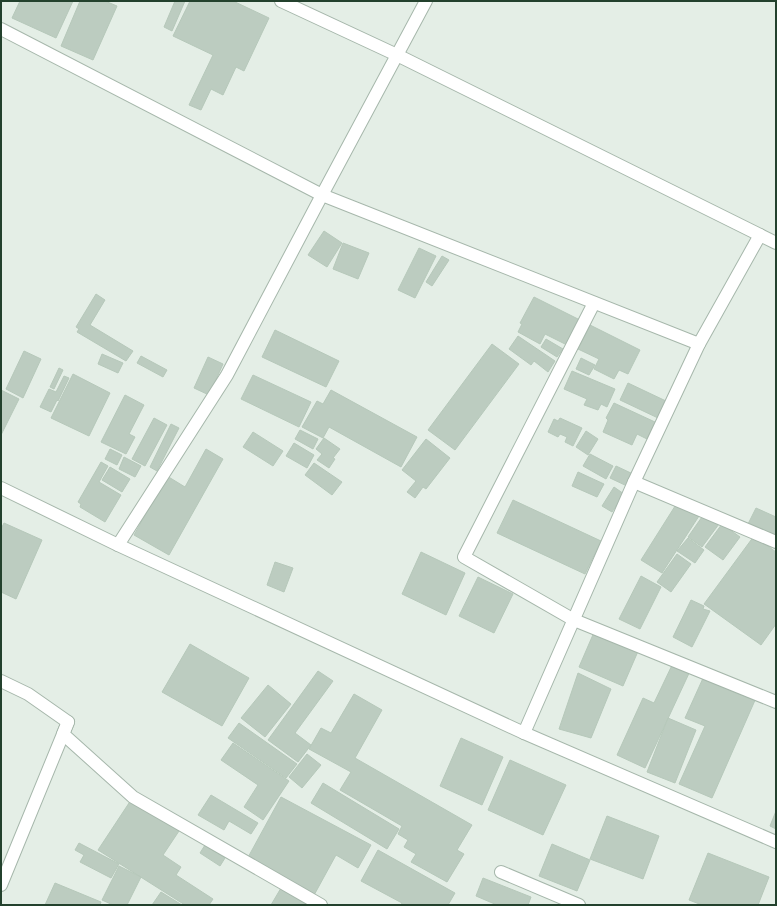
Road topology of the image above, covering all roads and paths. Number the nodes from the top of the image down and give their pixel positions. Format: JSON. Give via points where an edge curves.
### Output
{"nodes":[{"id":1,"x":281,"y":1,"type":"edge"},
{"id":2,"x":426,"y":1,"type":"edge"},
{"id":3,"x":1,"y":29,"type":"edge"},
{"id":4,"x":397,"y":55,"type":"junction"},
{"id":5,"x":322,"y":195,"type":"junction"},
{"id":6,"x":760,"y":235,"type":"junction"},
{"id":7,"x":776,"y":243,"type":"edge"},
{"id":8,"x":594,"y":304,"type":"junction"},
{"id":9,"x":699,"y":344,"type":"junction"},
{"id":10,"x":634,"y":482,"type":"junction"},
{"id":11,"x":1,"y":488,"type":"edge"},
{"id":12,"x":776,"y":542,"type":"edge"},
{"id":13,"x":118,"y":545,"type":"junction"},
{"id":14,"x":574,"y":620,"type":"junction"},
{"id":15,"x":1,"y":681,"type":"edge"},
{"id":16,"x":776,"y":702,"type":"edge"},
{"id":17,"x":68,"y":722,"type":"junction"},
{"id":18,"x":524,"y":733,"type":"junction"},
{"id":19,"x":776,"y":842,"type":"edge"},
{"id":20,"x":501,"y":872,"type":"dead end"},
{"id":21,"x":1,"y":885,"type":"edge"},
{"id":22,"x":321,"y":905,"type":"edge"},
{"id":23,"x":580,"y":905,"type":"edge"}],
"edges":[{"from":1,"to":4,"type":"street"},
{"from":2,"to":4,"type":"street"},
{"from":3,"to":5,"type":"street"},
{"from":4,"to":5,"type":"street"},
{"from":4,"to":6,"type":"street"},
{"from":5,"to":8,"type":"street"},
{"from":5,"to":13,"type":"street","via":[[227,375]]},
{"from":6,"to":7,"type":"street"},
{"from":6,"to":9,"type":"street"},
{"from":8,"to":9,"type":"street"},
{"from":8,"to":14,"type":"street","via":[[464,557]]},
{"from":9,"to":10,"type":"street"},
{"from":10,"to":12,"type":"street"},
{"from":10,"to":14,"type":"street"},
{"from":11,"to":13,"type":"street"},
{"from":13,"to":18,"type":"street"},
{"from":14,"to":16,"type":"street"},
{"from":14,"to":18,"type":"street"},
{"from":15,"to":17,"type":"street","via":[[28,694]]},
{"from":17,"to":21,"type":"street"},
{"from":17,"to":22,"type":"street","via":[[63,734],[133,797]]},
{"from":18,"to":19,"type":"street"},
{"from":20,"to":23,"type":"street"}]}
